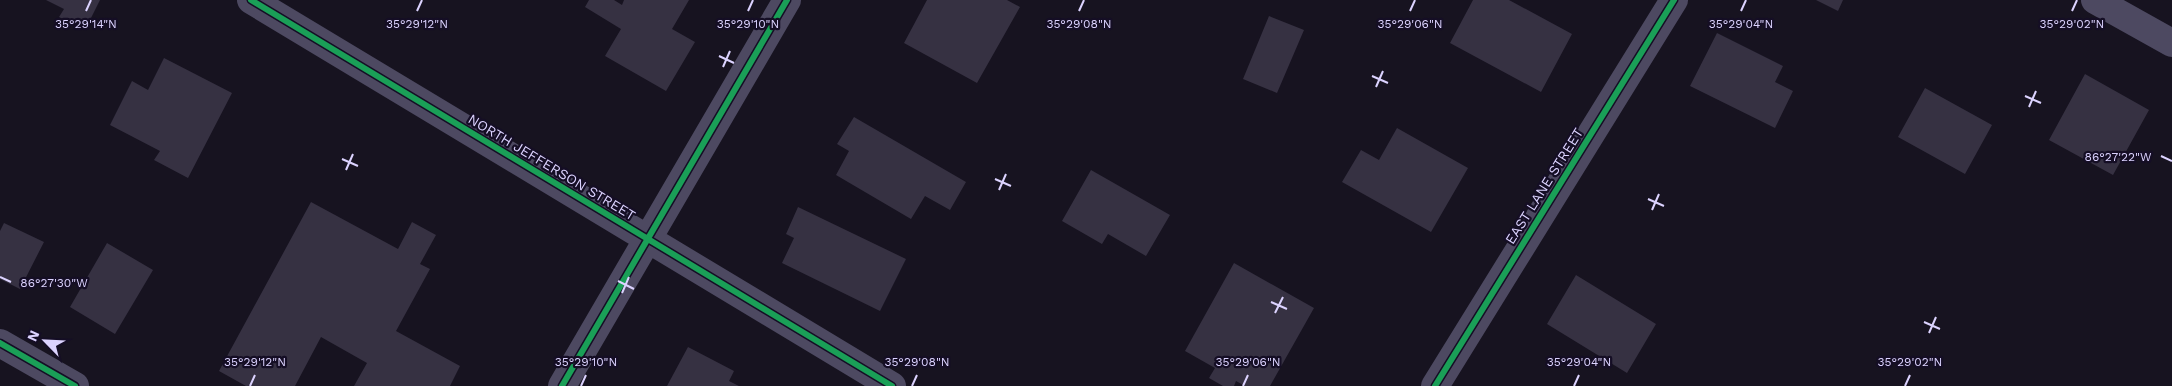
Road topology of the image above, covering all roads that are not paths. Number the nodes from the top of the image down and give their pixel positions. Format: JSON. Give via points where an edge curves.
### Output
{"nodes":[{"id":1,"x":250,"y":0,"type":"edge"},
{"id":2,"x":787,"y":0,"type":"edge"},
{"id":3,"x":1674,"y":0,"type":"edge"},
{"id":4,"x":2095,"y":0,"type":"edge"},
{"id":5,"x":2172,"y":43,"type":"edge"},
{"id":6,"x":647,"y":239,"type":"junction"},
{"id":7,"x":0,"y":343,"type":"edge"},
{"id":8,"x":75,"y":386,"type":"edge"},
{"id":9,"x":562,"y":386,"type":"edge"},
{"id":10,"x":892,"y":386,"type":"edge"},
{"id":11,"x":1435,"y":386,"type":"edge"}],
"edges":[{"from":1,"to":6,"type":"street","name":"NORTH JEFFERSON STREET"},
{"from":2,"to":6,"type":"street"},
{"from":3,"to":11,"type":"street","name":"EAST LANE STREET"},
{"from":4,"to":5,"type":"street"},
{"from":6,"to":9,"type":"street"},
{"from":6,"to":10,"type":"street","name":"NORTH JEFFERSON STREET"},
{"from":7,"to":8,"type":"street"}]}
